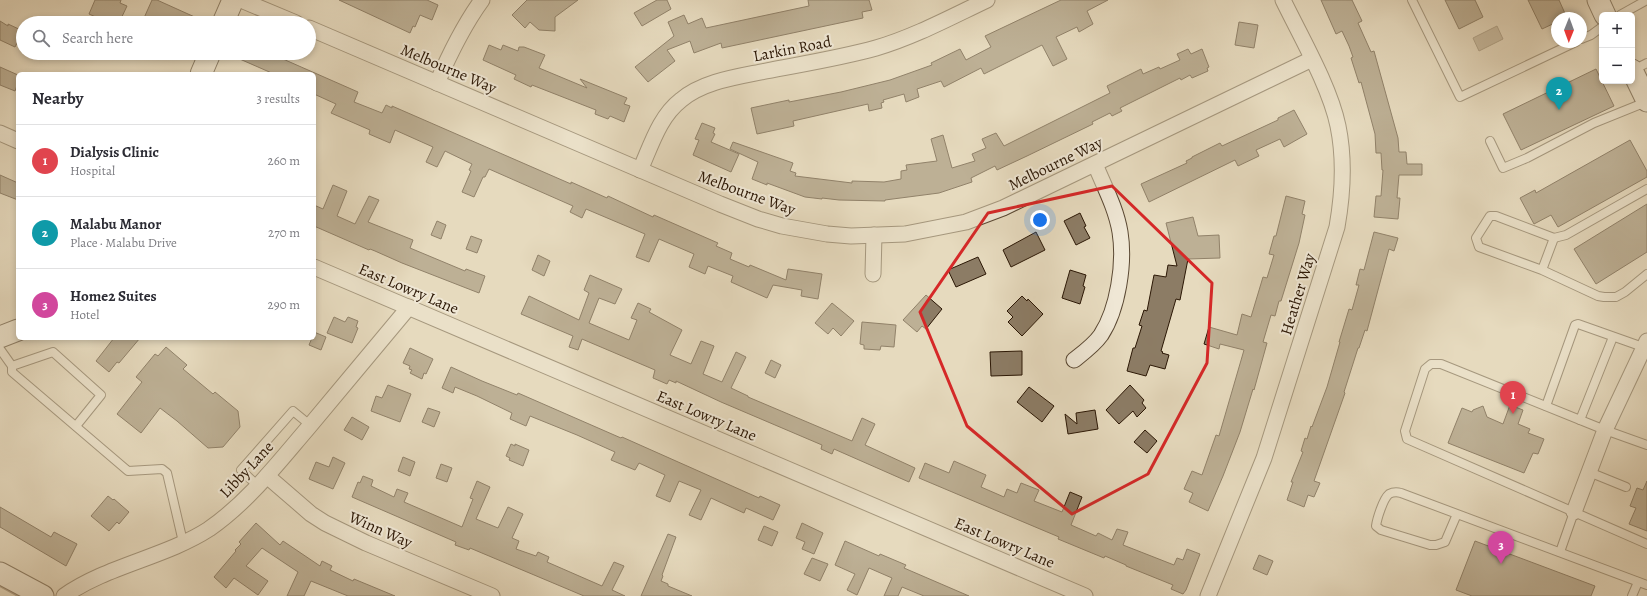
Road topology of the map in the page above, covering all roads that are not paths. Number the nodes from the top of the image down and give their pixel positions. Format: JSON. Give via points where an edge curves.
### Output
{"nodes":[{"id":1,"x":233,"y":0,"type":"edge"},
{"id":2,"x":241,"y":0,"type":"edge"},
{"id":3,"x":482,"y":0,"type":"edge"},
{"id":4,"x":987,"y":0,"type":"edge"},
{"id":5,"x":1283,"y":0,"type":"edge"},
{"id":6,"x":1412,"y":0,"type":"edge"},
{"id":7,"x":1598,"y":0,"type":"edge"},
{"id":8,"x":1647,"y":0,"type":"edge"},
{"id":9,"x":1604,"y":12,"type":"edge"},
{"id":10,"x":1625,"y":12,"type":"edge"},
{"id":11,"x":226,"y":16,"type":"edge"},
{"id":12,"x":279,"y":16,"type":"edge"},
{"id":13,"x":1599,"y":28,"type":"edge"},
{"id":14,"x":316,"y":31,"type":"edge"},
{"id":15,"x":1587,"y":37,"type":"edge"},
{"id":16,"x":1563,"y":48,"type":"edge"},
{"id":17,"x":1312,"y":59,"type":"junction"},
{"id":18,"x":207,"y":60,"type":"edge"},
{"id":19,"x":1647,"y":63,"type":"edge"},
{"id":20,"x":1635,"y":69,"type":"edge"},
{"id":21,"x":202,"y":72,"type":"edge"},
{"id":22,"x":1635,"y":76,"type":"edge"},
{"id":23,"x":437,"y":83,"type":"junction"},
{"id":24,"x":1647,"y":101,"type":"edge"},
{"id":25,"x":0,"y":134,"type":"edge"},
{"id":26,"x":16,"y":140,"type":"edge"},
{"id":27,"x":1490,"y":141,"type":"dead end"},
{"id":28,"x":1095,"y":164,"type":"junction"},
{"id":29,"x":640,"y":170,"type":"junction"},
{"id":30,"x":1647,"y":189,"type":"edge"},
{"id":31,"x":874,"y":235,"type":"junction"},
{"id":32,"x":1554,"y":238,"type":"junction"},
{"id":33,"x":316,"y":268,"type":"edge"},
{"id":34,"x":1542,"y":270,"type":"junction"},
{"id":35,"x":873,"y":274,"type":"dead end"},
{"id":36,"x":1647,"y":274,"type":"edge"},
{"id":37,"x":409,"y":307,"type":"junction"},
{"id":38,"x":16,"y":331,"type":"edge"},
{"id":39,"x":0,"y":337,"type":"edge"},
{"id":40,"x":1613,"y":337,"type":"junction"},
{"id":41,"x":1645,"y":344,"type":"edge"},
{"id":42,"x":0,"y":349,"type":"edge"},
{"id":43,"x":1074,"y":360,"type":"dead end"},
{"id":44,"x":12,"y":366,"type":"junction"},
{"id":45,"x":1546,"y":406,"type":"junction"},
{"id":46,"x":1580,"y":420,"type":"junction"},
{"id":47,"x":310,"y":425,"type":"junction"},
{"id":48,"x":76,"y":426,"type":"junction"},
{"id":49,"x":1605,"y":430,"type":"junction"},
{"id":50,"x":1647,"y":445,"type":"edge"},
{"id":51,"x":1589,"y":472,"type":"junction"},
{"id":52,"x":263,"y":481,"type":"junction"},
{"id":53,"x":1626,"y":487,"type":"dead end"},
{"id":54,"x":1574,"y":512,"type":"junction"},
{"id":55,"x":1457,"y":514,"type":"junction"},
{"id":56,"x":183,"y":542,"type":"junction"},
{"id":57,"x":1647,"y":544,"type":"edge"},
{"id":58,"x":1560,"y":552,"type":"junction"},
{"id":59,"x":0,"y":573,"type":"edge"},
{"id":60,"x":1638,"y":582,"type":"junction"},
{"id":61,"x":1647,"y":585,"type":"edge"},
{"id":62,"x":43,"y":596,"type":"edge"},
{"id":63,"x":64,"y":596,"type":"edge"},
{"id":64,"x":492,"y":596,"type":"edge"},
{"id":65,"x":1085,"y":596,"type":"edge"},
{"id":66,"x":1208,"y":596,"type":"edge"},
{"id":67,"x":1632,"y":596,"type":"edge"}],
"edges":[{"from":1,"to":11,"type":"street"},
{"from":2,"to":12,"type":"street"},
{"from":3,"to":23,"type":"street","via":[[450,52]]},
{"from":4,"to":29,"type":"street","name":"Larkin Road","via":[[925,30],[877,48],[741,76],[692,92],[665,117]]},
{"from":5,"to":17,"type":"street","name":"Heather Way"},
{"from":6,"to":16,"type":"lane","via":[[1460,97]]},
{"from":7,"to":9,"type":"street"},
{"from":8,"to":10,"type":"lane"},
{"from":13,"to":15,"type":"lane"},
{"from":14,"to":23,"type":"street","name":"Melbourne Way"},
{"from":17,"to":28,"type":"street","name":"Melbourne Way"},
{"from":17,"to":66,"type":"street","name":"Heather Way","via":[[1331,104],[1341,144],[1342,185],[1337,227],[1264,458]]},
{"from":18,"to":21,"type":"street"},
{"from":19,"to":20,"type":"lane"},
{"from":22,"to":24,"type":"street"},
{"from":23,"to":29,"type":"street","name":"Melbourne Way"},
{"from":24,"to":27,"type":"lane","via":[[1503,168]]},
{"from":25,"to":26,"type":"street"},
{"from":28,"to":31,"type":"street","name":"Melbourne Way","via":[[1003,208],[966,222],[905,234]]},
{"from":28,"to":43,"type":"street","via":[[1112,204],[1120,232],[1121,274],[1115,300],[1100,336]]},
{"from":29,"to":31,"type":"street","name":"Melbourne Way","via":[[758,219],[782,226],[827,234]]},
{"from":30,"to":32,"type":"lane","via":[[1566,236]]},
{"from":31,"to":35,"type":"street"},
{"from":32,"to":34,"type":"lane"},
{"from":32,"to":34,"type":"lane","via":[[1492,216],[1488,218],[1476,238],[1477,245],[1482,250]]},
{"from":33,"to":37,"type":"street","name":"East Lowry Lane"},
{"from":34,"to":36,"type":"lane","via":[[1598,296],[1610,297],[1625,292]]},
{"from":37,"to":47,"type":"street","name":"Libby Lane"},
{"from":37,"to":65,"type":"street","name":"East Lowry Lane"},
{"from":38,"to":39,"type":"street"},
{"from":40,"to":41,"type":"lane"},
{"from":40,"to":45,"type":"lane","via":[[1575,325]]},
{"from":40,"to":46,"type":"lane"},
{"from":41,"to":49,"type":"street"},
{"from":42,"to":44,"type":"lane"},
{"from":44,"to":48,"type":"lane","via":[[12,372]]},
{"from":44,"to":48,"type":"lane","via":[[53,352],[101,395]]},
{"from":45,"to":46,"type":"lane"},
{"from":45,"to":54,"type":"lane","via":[[1442,364],[1431,364],[1425,369],[1406,431],[1407,439]]},
{"from":46,"to":49,"type":"lane"},
{"from":47,"to":52,"type":"street","name":"Libby Lane"},
{"from":47,"to":52,"type":"lane","via":[[293,411],[240,470]]},
{"from":48,"to":56,"type":"lane","via":[[128,471],[162,469],[168,473]]},
{"from":49,"to":50,"type":"lane"},
{"from":49,"to":51,"type":"street"},
{"from":51,"to":53,"type":"lane"},
{"from":51,"to":54,"type":"street"},
{"from":52,"to":56,"type":"street","name":"Libby Lane","via":[[222,520]]},
{"from":52,"to":64,"type":"street","name":"Winn Way","via":[[325,523]]},
{"from":54,"to":57,"type":"lane"},
{"from":54,"to":58,"type":"lane"},
{"from":55,"to":55,"type":"lane","via":[[1394,492],[1388,495],[1377,517],[1376,526],[1388,532],[1436,545],[1445,542]]},
{"from":55,"to":58,"type":"lane"},
{"from":56,"to":63,"type":"street","name":"Libby Lane","via":[[108,573]]},
{"from":58,"to":60,"type":"lane"},
{"from":59,"to":62,"type":"street"},
{"from":60,"to":61,"type":"lane"},
{"from":60,"to":67,"type":"lane"}]}
